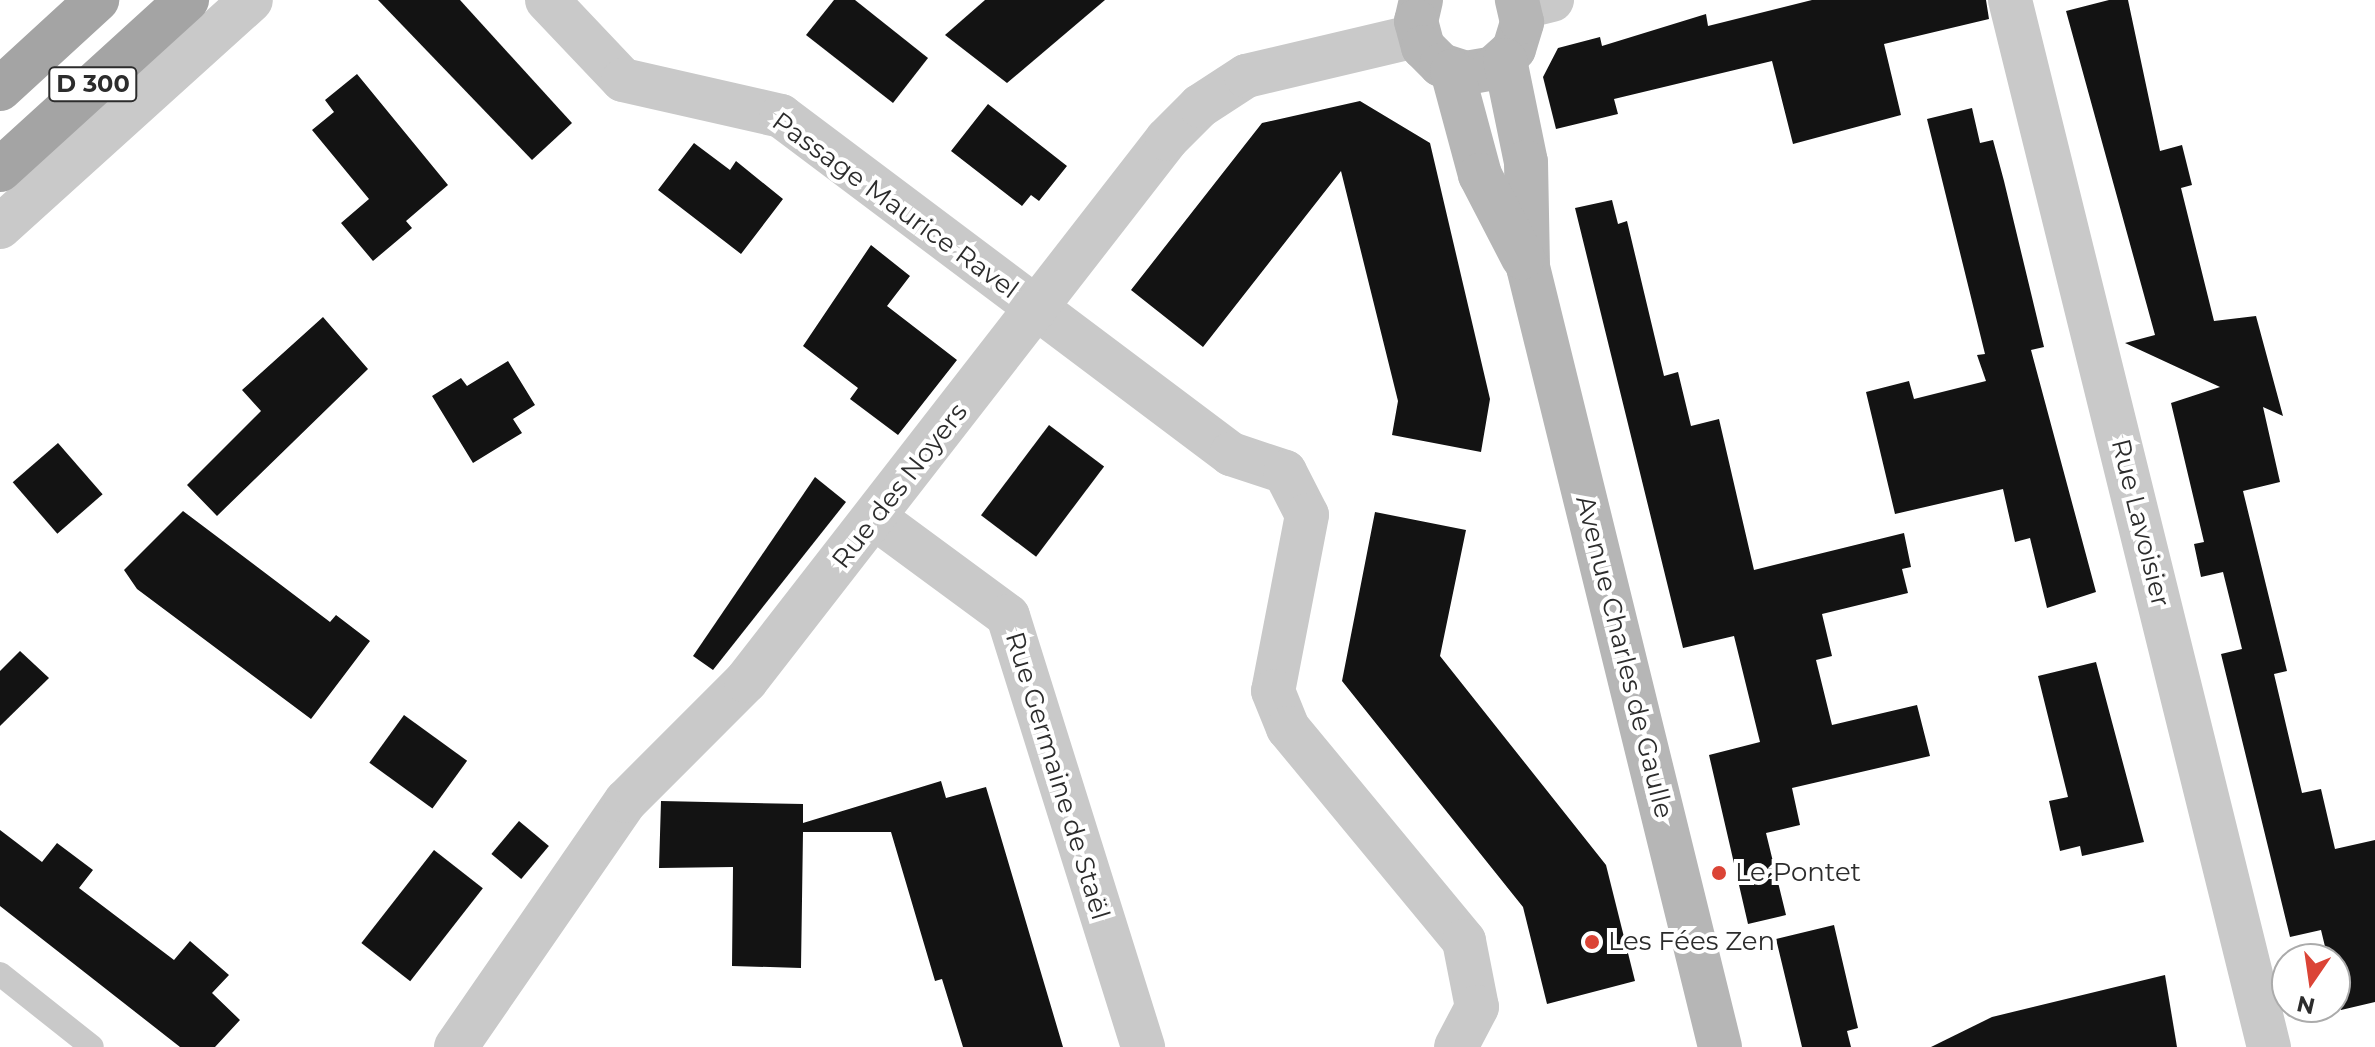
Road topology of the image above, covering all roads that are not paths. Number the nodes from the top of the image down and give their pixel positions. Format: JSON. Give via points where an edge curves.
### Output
{"nodes":[{"id":1,"x":97,"y":0,"type":"edge"},
{"id":2,"x":187,"y":0,"type":"edge"},
{"id":3,"x":251,"y":0,"type":"edge"},
{"id":4,"x":547,"y":0,"type":"edge"},
{"id":5,"x":2010,"y":0,"type":"edge"},
{"id":6,"x":1530,"y":3,"type":"edge"},
{"id":7,"x":1420,"y":18,"type":"edge"},
{"id":8,"x":1505,"y":60,"type":"junction"},
{"id":9,"x":1452,"y":71,"type":"junction"},
{"id":10,"x":0,"y":89,"type":"edge"},
{"id":11,"x":0,"y":170,"type":"edge"},
{"id":12,"x":0,"y":227,"type":"edge"},
{"id":13,"x":1528,"y":267,"type":"junction"},
{"id":14,"x":1039,"y":312,"type":"junction"},
{"id":15,"x":875,"y":518,"type":"junction"},
{"id":16,"x":0,"y":974,"type":"edge"},
{"id":17,"x":92,"y":1047,"type":"edge"},
{"id":18,"x":456,"y":1047,"type":"edge"},
{"id":19,"x":1143,"y":1047,"type":"edge"},
{"id":20,"x":1456,"y":1047,"type":"edge"},
{"id":21,"x":1720,"y":1047,"type":"edge"},
{"id":22,"x":2269,"y":1047,"type":"edge"}],
"edges":[{"from":1,"to":10,"type":"main road","number":"D 300"},
{"from":2,"to":11,"type":"main road","number":"D 300"},
{"from":3,"to":12,"type":"street"},
{"from":4,"to":14,"type":"street","name":"Passage Maurice Ravel","via":[[623,80],[781,116]]},
{"from":5,"to":22,"type":"street","name":"Rue Lavoisier"},
{"from":6,"to":8,"type":"main road","via":[[1520,36]]},
{"from":7,"to":9,"type":"main road","via":[[1431,57]]},
{"from":7,"to":14,"type":"street","name":"Rue des Noyers","via":[[1246,76],[1200,106],[1167,139]]},
{"from":8,"to":9,"type":"main road","via":[[1480,73]]},
{"from":8,"to":13,"type":"main road","name":"Avenue Charles de Gaulle","via":[[1526,162]]},
{"from":9,"to":13,"type":"main road","name":"Avenue Charles de Gaulle","via":[[1480,175]]},
{"from":13,"to":21,"type":"main road","name":"Avenue Charles de Gaulle"},
{"from":14,"to":15,"type":"street","name":"Rue des Noyers"},
{"from":14,"to":20,"type":"street","name":"Passage Maurice Ravel","via":[[1231,454],[1285,472],[1298,488],[1307,515],[1273,691],[1288,728],[1464,941],[1477,1007]]},
{"from":15,"to":18,"type":"street","name":"Rue des Noyers","via":[[746,681],[626,801]]},
{"from":15,"to":19,"type":"street","name":"Rue Germaine de Staël","via":[[1008,616]]},
{"from":16,"to":17,"type":"lane"}]}
